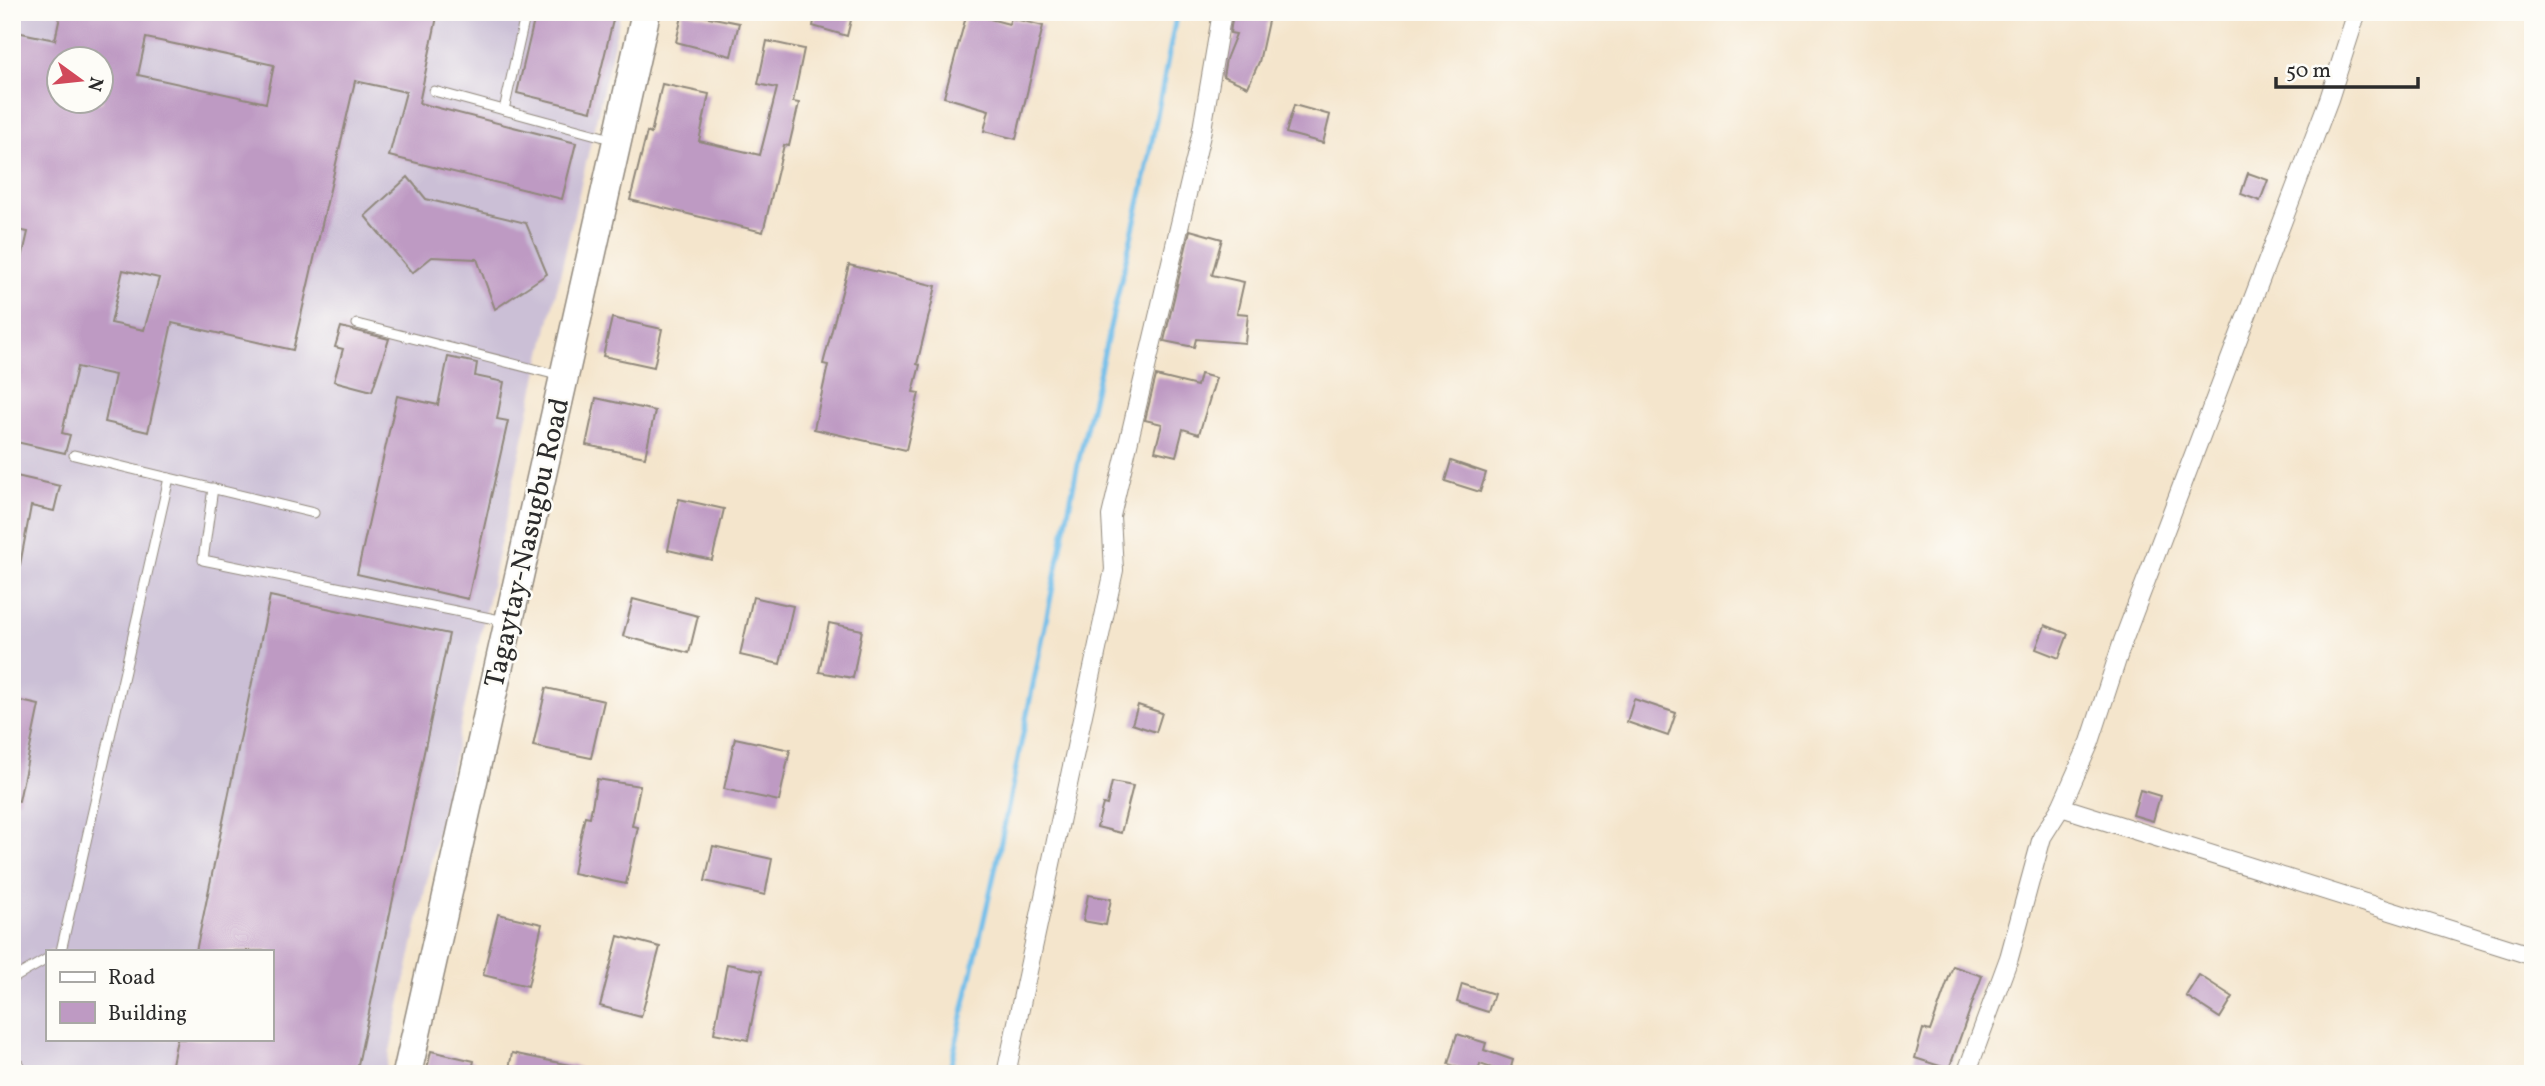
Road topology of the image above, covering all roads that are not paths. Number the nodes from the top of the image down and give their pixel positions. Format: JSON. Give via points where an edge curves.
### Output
{"nodes":[{"id":1,"x":526,"y":12,"type":"edge"},
{"id":2,"x":646,"y":12,"type":"edge"},
{"id":3,"x":1222,"y":12,"type":"edge"},
{"id":4,"x":2357,"y":12,"type":"edge"},
{"id":5,"x":434,"y":91,"type":"dead end"},
{"id":6,"x":504,"y":110,"type":"junction"},
{"id":7,"x":618,"y":141,"type":"junction"},
{"id":8,"x":357,"y":324,"type":"dead end"},
{"id":9,"x":566,"y":378,"type":"junction"},
{"id":10,"x":74,"y":455,"type":"dead end"},
{"id":11,"x":169,"y":478,"type":"junction"},
{"id":12,"x":213,"y":488,"type":"junction"},
{"id":13,"x":314,"y":513,"type":"dead end"},
{"id":14,"x":510,"y":622,"type":"junction"},
{"id":15,"x":2061,"y":807,"type":"junction"},
{"id":16,"x":61,"y":950,"type":"edge"},
{"id":17,"x":2533,"y":956,"type":"edge"},
{"id":18,"x":46,"y":960,"type":"edge"},
{"id":19,"x":12,"y":979,"type":"edge"},
{"id":20,"x":12,"y":1053,"type":"edge"},
{"id":21,"x":24,"y":1074,"type":"edge"},
{"id":22,"x":407,"y":1074,"type":"edge"},
{"id":23,"x":1006,"y":1074,"type":"edge"},
{"id":24,"x":1966,"y":1074,"type":"edge"}],
"edges":[{"from":1,"to":6,"type":"lane"},
{"from":2,"to":7,"type":"main road","name":"Tagaytay-Nasugbu Road"},
{"from":3,"to":23,"type":"street","via":[[1201,135],[1111,516],[1114,570]]},
{"from":4,"to":15,"type":"street","via":[[2329,99],[2123,641],[2090,742]]},
{"from":5,"to":6,"type":"lane"},
{"from":6,"to":7,"type":"lane"},
{"from":7,"to":9,"type":"main road","name":"Tagaytay-Nasugbu Road"},
{"from":8,"to":9,"type":"lane"},
{"from":9,"to":14,"type":"main road","name":"Tagaytay-Nasugbu Road"},
{"from":10,"to":11,"type":"lane"},
{"from":11,"to":12,"type":"lane"},
{"from":11,"to":16,"type":"lane"},
{"from":12,"to":13,"type":"lane"},
{"from":12,"to":14,"type":"lane","via":[[203,560]]},
{"from":14,"to":22,"type":"main road","name":"Tagaytay-Nasugbu Road"},
{"from":15,"to":17,"type":"street"},
{"from":15,"to":24,"type":"street","via":[[2042,837],[2009,958]]},
{"from":18,"to":19,"type":"lane"},
{"from":20,"to":21,"type":"lane"}]}
